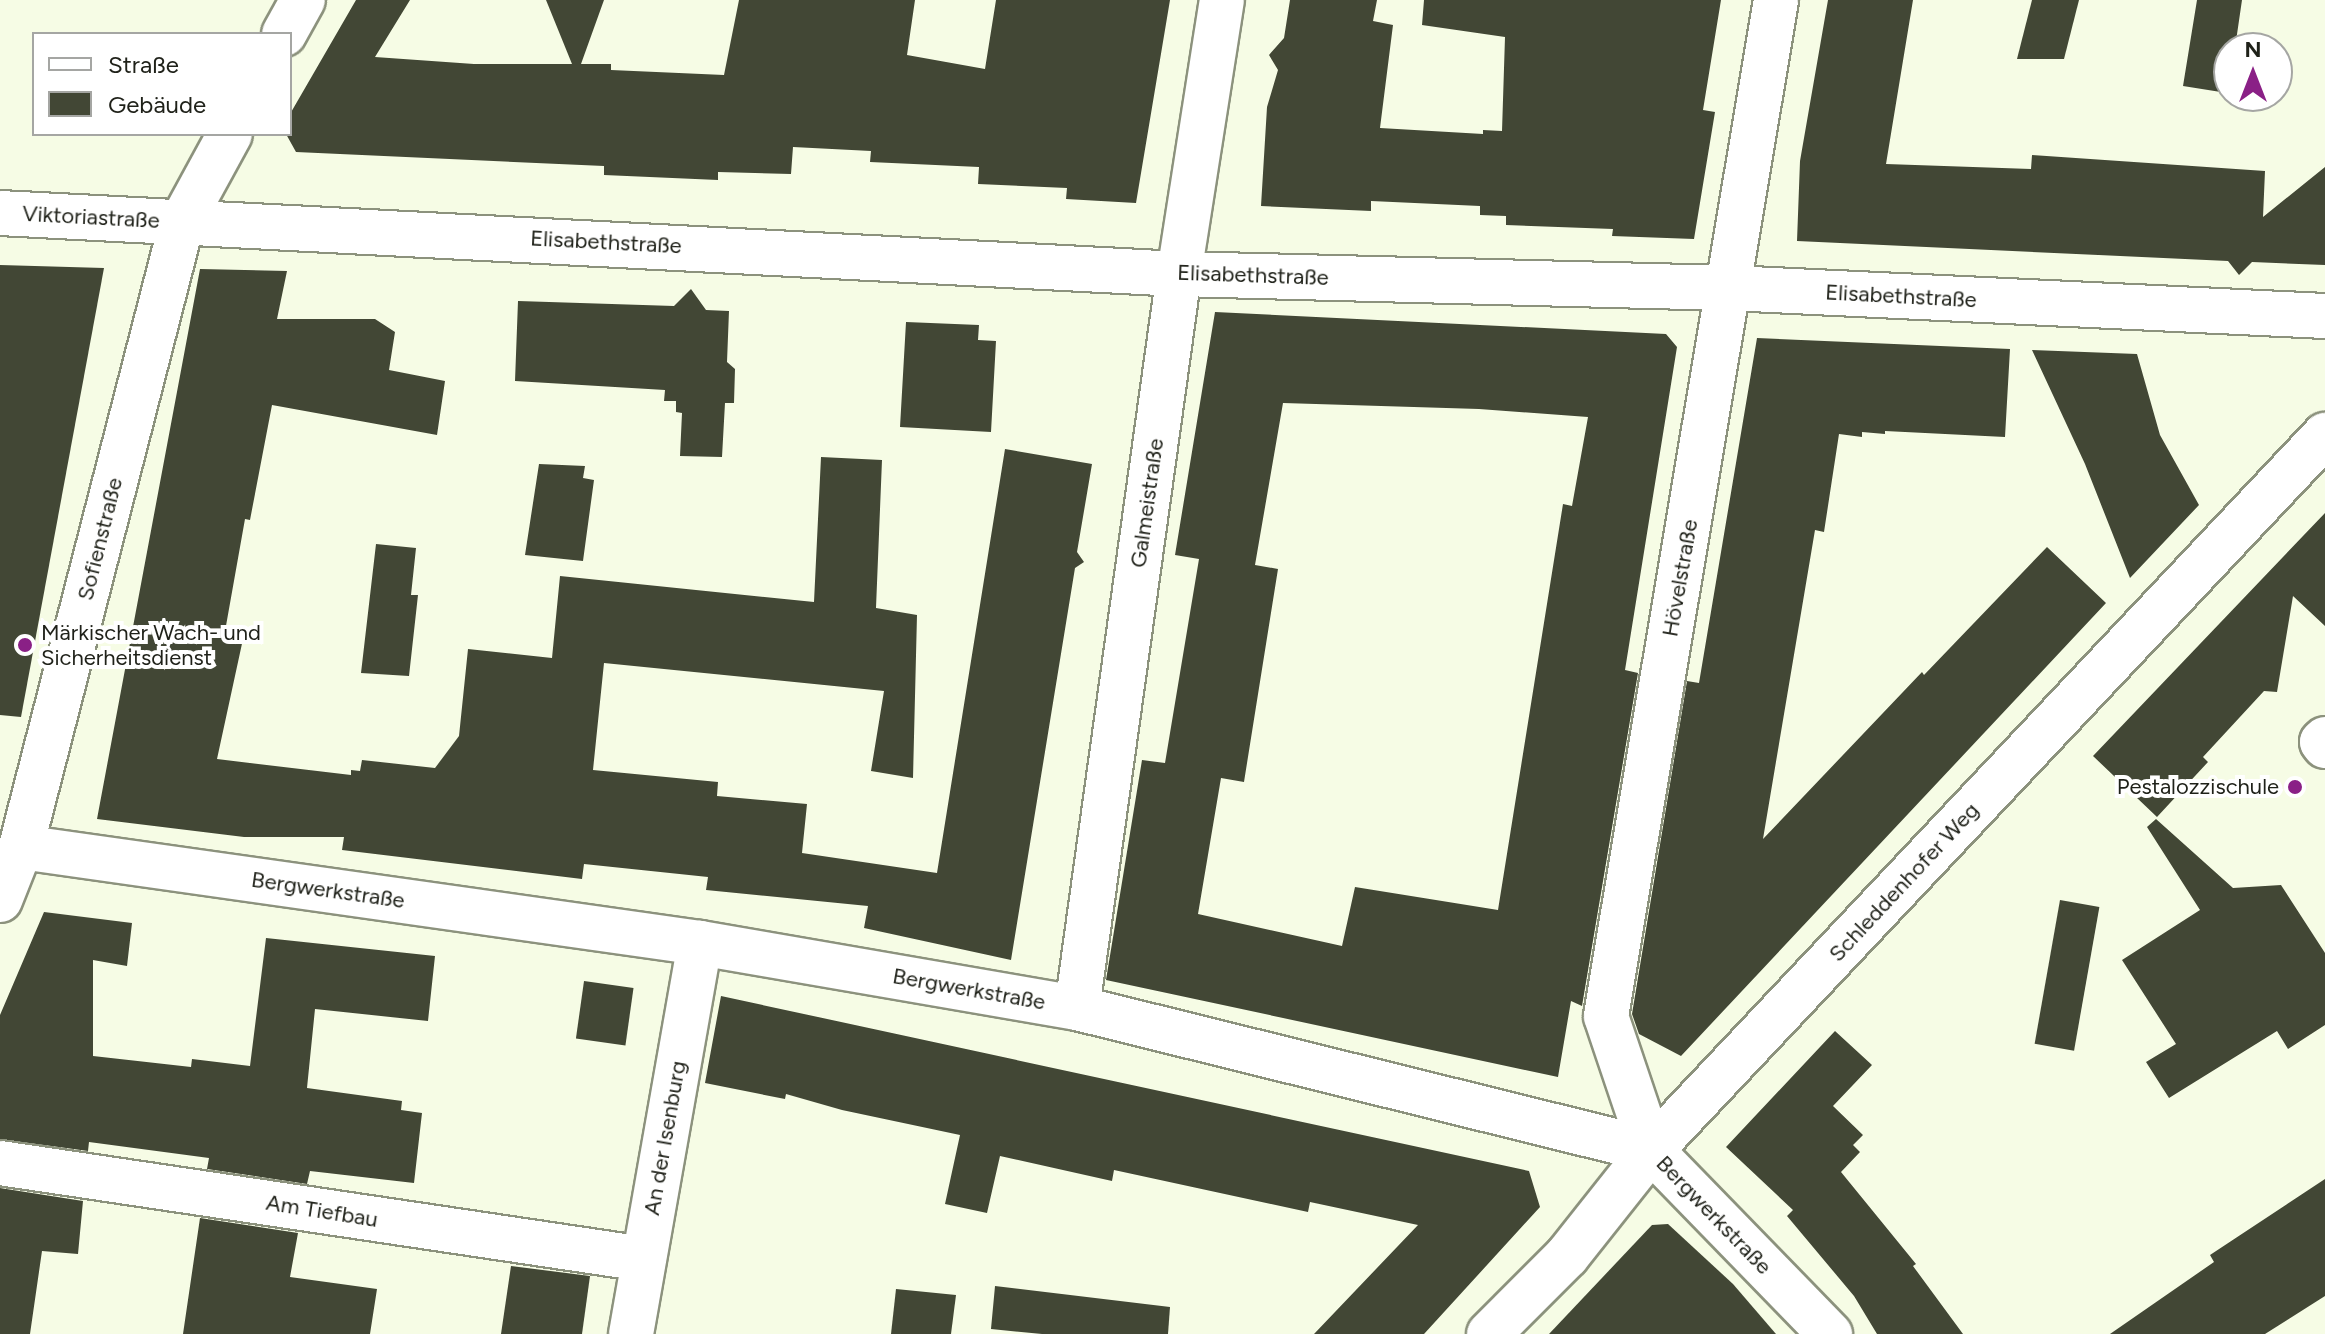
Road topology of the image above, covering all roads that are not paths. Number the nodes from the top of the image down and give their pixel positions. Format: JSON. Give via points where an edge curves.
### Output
{"nodes":[{"id":1,"x":303,"y":0,"type":"edge"},
{"id":2,"x":1222,"y":0,"type":"edge"},
{"id":3,"x":1776,"y":0,"type":"edge"},
{"id":4,"x":285,"y":32,"type":"edge"},
{"id":5,"x":229,"y":136,"type":"edge"},
{"id":6,"x":0,"y":213,"type":"edge"},
{"id":7,"x":182,"y":222,"type":"junction"},
{"id":8,"x":1179,"y":274,"type":"junction"},
{"id":9,"x":1729,"y":288,"type":"junction"},
{"id":10,"x":2325,"y":316,"type":"edge"},
{"id":11,"x":2325,"y":435,"type":"edge"},
{"id":12,"x":2325,"y":739,"type":"edge"},
{"id":13,"x":2325,"y":746,"type":"edge"},
{"id":14,"x":21,"y":847,"type":"junction"},
{"id":15,"x":0,"y":900,"type":"edge"},
{"id":16,"x":700,"y":943,"type":"junction"},
{"id":17,"x":1077,"y":1008,"type":"junction"},
{"id":18,"x":1651,"y":1150,"type":"junction"},
{"id":19,"x":0,"y":1163,"type":"edge"},
{"id":20,"x":644,"y":1259,"type":"junction"},
{"id":21,"x":631,"y":1334,"type":"edge"},
{"id":22,"x":1489,"y":1334,"type":"edge"},
{"id":23,"x":1830,"y":1334,"type":"edge"}],
"edges":[{"from":1,"to":4,"type":"street"},
{"from":2,"to":8,"type":"street","name":"Galmeistraße"},
{"from":3,"to":9,"type":"street","name":"Hövelstraße"},
{"from":5,"to":7,"type":"street","name":"Sofienstraße"},
{"from":6,"to":7,"type":"street","name":"Viktoriastraße"},
{"from":7,"to":8,"type":"street","name":"Elisabethstraße"},
{"from":7,"to":14,"type":"street","name":"Sofienstraße"},
{"from":8,"to":9,"type":"street","name":"Elisabethstraße"},
{"from":8,"to":17,"type":"street","name":"Galmeistraße"},
{"from":9,"to":10,"type":"street","name":"Elisabethstraße"},
{"from":9,"to":18,"type":"street","name":"Hövelstraße","via":[[1606,1016]]},
{"from":11,"to":18,"type":"street","name":"Schleddenhofer Weg"},
{"from":12,"to":13,"type":"street"},
{"from":14,"to":15,"type":"street","name":"Sofienstraße"},
{"from":14,"to":16,"type":"street","name":"Bergwerkstraße"},
{"from":16,"to":17,"type":"street","name":"Bergwerkstraße"},
{"from":16,"to":20,"type":"street","name":"An der Isenburg"},
{"from":17,"to":18,"type":"street","name":"Bergwerkstraße"},
{"from":18,"to":22,"type":"street","name":"Schleddenhofer Weg","via":[[1567,1256]]},
{"from":18,"to":23,"type":"street","name":"Bergwerkstraße"},
{"from":19,"to":20,"type":"street","name":"Am Tiefbau"},
{"from":20,"to":21,"type":"street","name":"An der Isenburg"}]}
